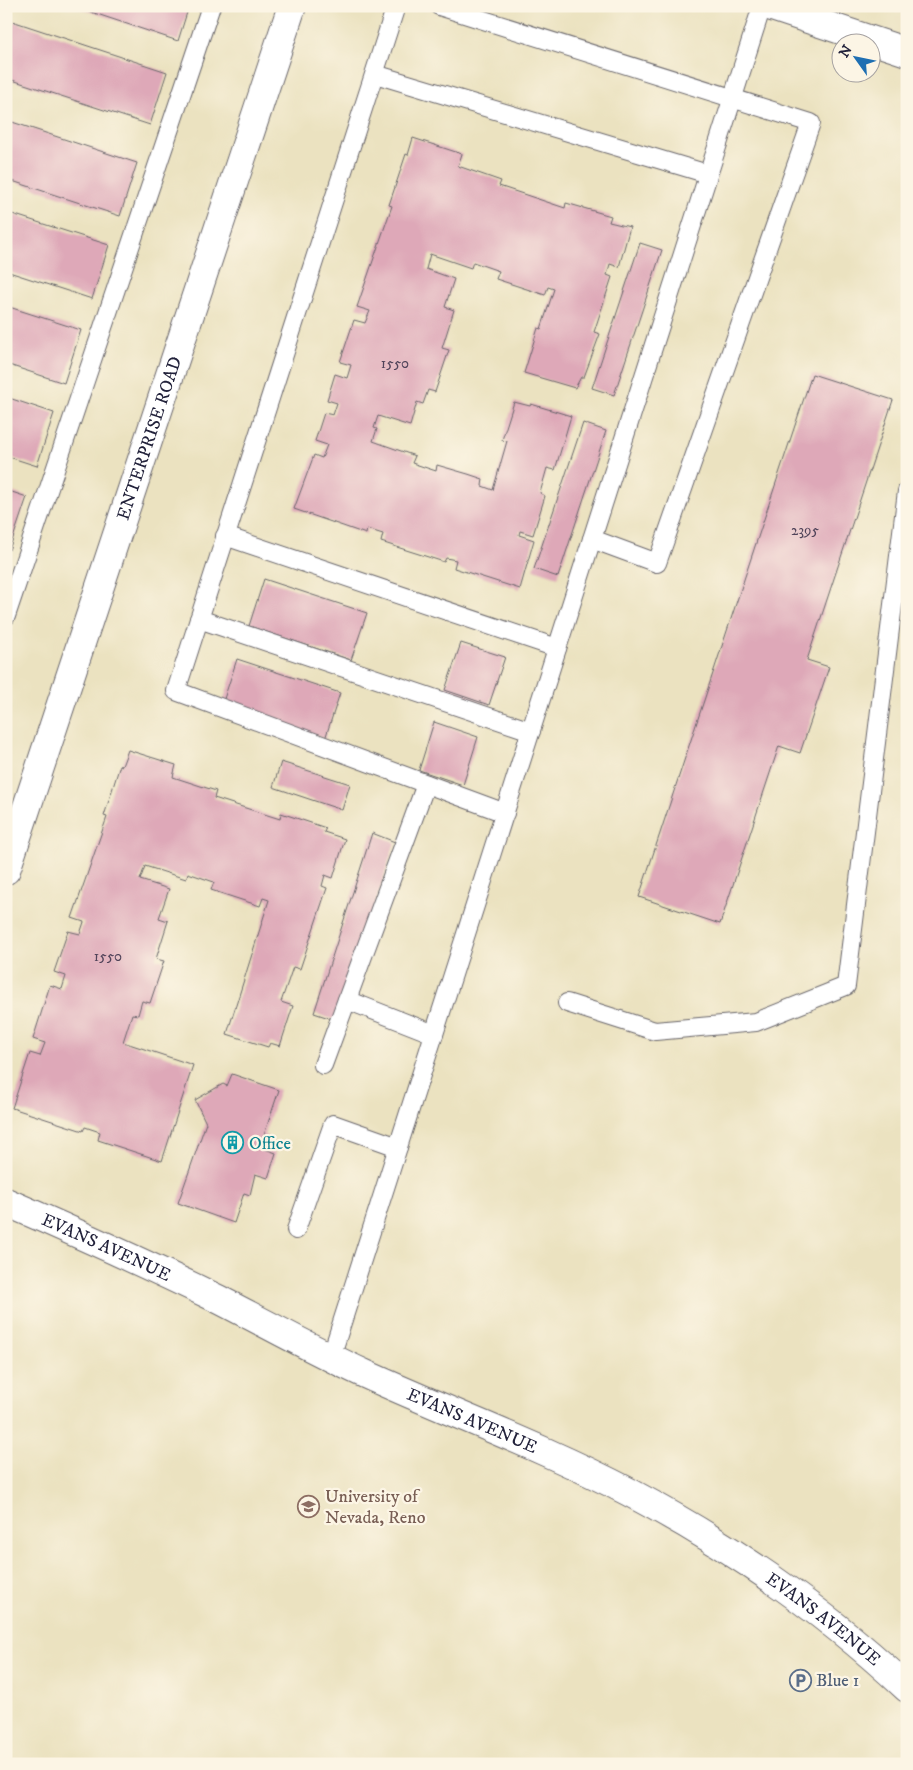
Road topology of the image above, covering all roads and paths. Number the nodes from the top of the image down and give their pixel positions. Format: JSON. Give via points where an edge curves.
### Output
{"nodes":[{"id":1,"x":211,"y":6,"type":"edge"},
{"id":2,"x":292,"y":6,"type":"edge"},
{"id":3,"x":396,"y":6,"type":"edge"},
{"id":4,"x":439,"y":6,"type":"edge"},
{"id":5,"x":762,"y":6,"type":"edge"},
{"id":6,"x":770,"y":6,"type":"edge"},
{"id":7,"x":907,"y":52,"type":"edge"},
{"id":8,"x":375,"y":74,"type":"junction"},
{"id":9,"x":732,"y":99,"type":"junction"},
{"id":10,"x":708,"y":174,"type":"junction"},
{"id":11,"x":907,"y":491,"type":"edge"},
{"id":12,"x":225,"y":536,"type":"junction"},
{"id":13,"x":592,"y":539,"type":"junction"},
{"id":14,"x":6,"y":616,"type":"edge"},
{"id":15,"x":199,"y":619,"type":"junction"},
{"id":16,"x":557,"y":648,"type":"junction"},
{"id":17,"x":531,"y":731,"type":"junction"},
{"id":18,"x":426,"y":784,"type":"junction"},
{"id":19,"x":505,"y":813,"type":"junction"},
{"id":20,"x":6,"y":870,"type":"edge"},
{"id":21,"x":347,"y":1000,"type":"junction"},
{"id":22,"x":568,"y":1003,"type":"dead end"},
{"id":23,"x":434,"y":1034,"type":"junction"},
{"id":24,"x":323,"y":1065,"type":"dead end"},
{"id":25,"x":398,"y":1147,"type":"junction"},
{"id":26,"x":6,"y":1202,"type":"edge"},
{"id":27,"x":296,"y":1230,"type":"dead end"},
{"id":28,"x":331,"y":1357,"type":"junction"},
{"id":29,"x":907,"y":1688,"type":"edge"}],
"edges":[{"from":1,"to":14,"type":"lane"},
{"from":2,"to":20,"type":"street","name":"ENTERPRISE ROAD"},
{"from":3,"to":8,"type":"lane"},
{"from":4,"to":9,"type":"lane"},
{"from":5,"to":9,"type":"lane"},
{"from":6,"to":7,"type":"street"},
{"from":8,"to":10,"type":"lane"},
{"from":8,"to":12,"type":"lane"},
{"from":9,"to":10,"type":"lane"},
{"from":9,"to":13,"type":"lane","via":[[811,123],[658,563]]},
{"from":10,"to":13,"type":"lane"},
{"from":11,"to":22,"type":"lane","via":[[846,986],[756,1022],[656,1031]]},
{"from":12,"to":15,"type":"lane"},
{"from":12,"to":16,"type":"lane"},
{"from":13,"to":16,"type":"lane"},
{"from":15,"to":17,"type":"lane"},
{"from":15,"to":18,"type":"lane","via":[[176,691]]},
{"from":16,"to":17,"type":"lane"},
{"from":17,"to":19,"type":"lane"},
{"from":18,"to":19,"type":"lane"},
{"from":18,"to":21,"type":"lane"},
{"from":19,"to":23,"type":"lane"},
{"from":21,"to":23,"type":"lane"},
{"from":21,"to":24,"type":"lane"},
{"from":23,"to":25,"type":"lane"},
{"from":25,"to":27,"type":"lane","via":[[333,1124]]},
{"from":25,"to":28,"type":"lane"},
{"from":26,"to":28,"type":"street","name":"EVANS AVENUE","via":[[113,1249]]},
{"from":28,"to":29,"type":"street","name":"EVANS AVENUE","via":[[554,1456],[678,1520],[784,1588]]}]}
